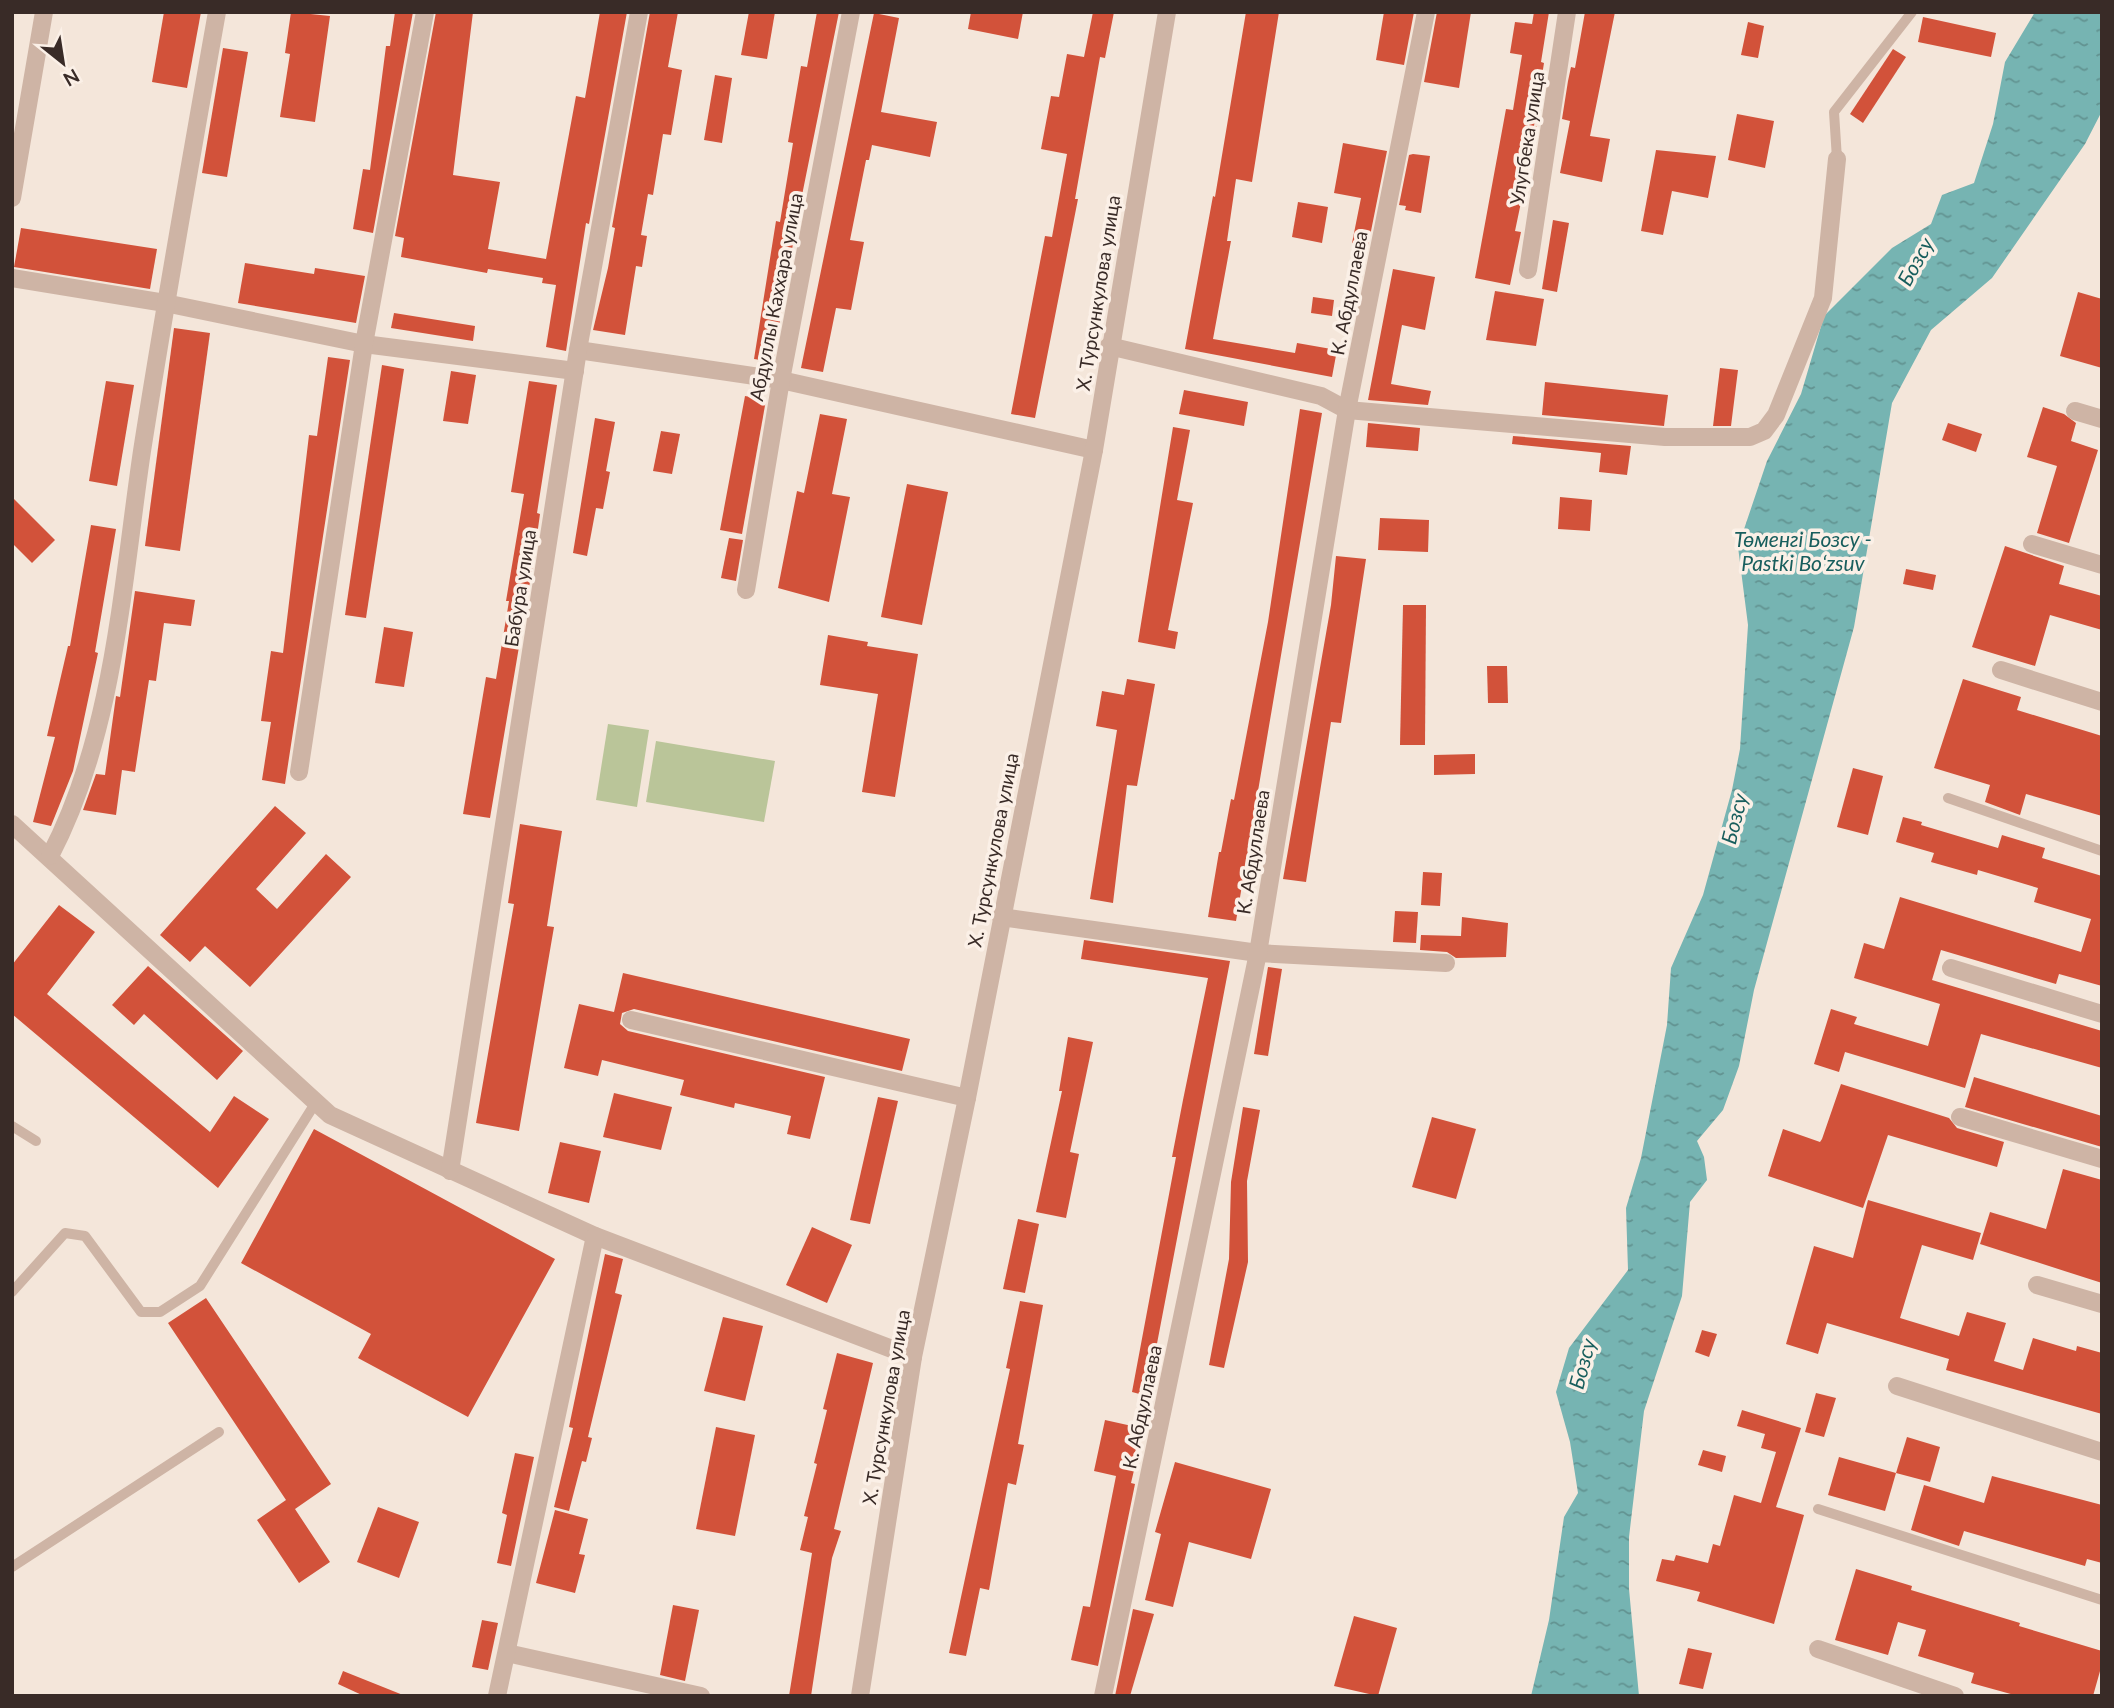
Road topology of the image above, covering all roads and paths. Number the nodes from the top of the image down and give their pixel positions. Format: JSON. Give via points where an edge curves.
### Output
{"nodes":[{"id":1,"x":44,"y":12,"type":"edge"},
{"id":2,"x":217,"y":12,"type":"edge"},
{"id":3,"x":425,"y":12,"type":"edge"},
{"id":4,"x":639,"y":12,"type":"edge"},
{"id":5,"x":851,"y":12,"type":"edge"},
{"id":6,"x":1167,"y":12,"type":"edge"},
{"id":7,"x":1426,"y":12,"type":"edge"},
{"id":8,"x":1567,"y":12,"type":"edge"},
{"id":9,"x":1912,"y":12,"type":"edge"},
{"id":10,"x":1837,"y":159,"type":"joint"},
{"id":11,"x":12,"y":198,"type":"edge"},
{"id":12,"x":1528,"y":270,"type":"dead end"},
{"id":13,"x":12,"y":278,"type":"edge"},
{"id":14,"x":165,"y":303,"type":"junction"},
{"id":15,"x":364,"y":344,"type":"junction"},
{"id":16,"x":1109,"y":346,"type":"junction"},
{"id":17,"x":578,"y":350,"type":"junction"},
{"id":18,"x":575,"y":371,"type":"junction"},
{"id":19,"x":781,"y":380,"type":"junction"},
{"id":20,"x":1347,"y":410,"type":"junction"},
{"id":21,"x":2075,"y":411,"type":"dead end"},
{"id":22,"x":2102,"y":419,"type":"edge"},
{"id":23,"x":1094,"y":450,"type":"junction"},
{"id":24,"x":2032,"y":544,"type":"dead end"},
{"id":25,"x":2102,"y":565,"type":"edge"},
{"id":26,"x":746,"y":590,"type":"dead end"},
{"id":27,"x":2001,"y":670,"type":"dead end"},
{"id":28,"x":2102,"y":702,"type":"edge"},
{"id":29,"x":299,"y":772,"type":"dead end"},
{"id":30,"x":1948,"y":798,"type":"dead end"},
{"id":31,"x":12,"y":824,"type":"edge"},
{"id":32,"x":2102,"y":850,"type":"edge"},
{"id":33,"x":50,"y":856,"type":"junction"},
{"id":34,"x":1001,"y":917,"type":"junction"},
{"id":35,"x":1258,"y":953,"type":"junction"},
{"id":36,"x":1446,"y":963,"type":"dead end"},
{"id":37,"x":1951,"y":968,"type":"dead end"},
{"id":38,"x":2102,"y":1014,"type":"edge"},
{"id":39,"x":631,"y":1020,"type":"dead end"},
{"id":40,"x":967,"y":1098,"type":"junction"},
{"id":41,"x":316,"y":1102,"type":"junction"},
{"id":42,"x":1960,"y":1117,"type":"dead end"},
{"id":43,"x":12,"y":1126,"type":"edge"},
{"id":44,"x":36,"y":1141,"type":"dead end"},
{"id":45,"x":2102,"y":1159,"type":"edge"},
{"id":46,"x":450,"y":1171,"type":"junction"},
{"id":47,"x":595,"y":1236,"type":"junction"},
{"id":48,"x":2037,"y":1285,"type":"dead end"},
{"id":49,"x":12,"y":1292,"type":"edge"},
{"id":50,"x":2102,"y":1304,"type":"edge"},
{"id":51,"x":914,"y":1357,"type":"junction"},
{"id":52,"x":1897,"y":1386,"type":"dead end"},
{"id":53,"x":219,"y":1432,"type":"dead end"},
{"id":54,"x":2102,"y":1452,"type":"edge"},
{"id":55,"x":1818,"y":1509,"type":"dead end"},
{"id":56,"x":12,"y":1567,"type":"edge"},
{"id":57,"x":2102,"y":1600,"type":"edge"},
{"id":58,"x":1818,"y":1649,"type":"dead end"},
{"id":59,"x":507,"y":1653,"type":"junction"},
{"id":60,"x":496,"y":1696,"type":"edge"},
{"id":61,"x":701,"y":1696,"type":"edge"},
{"id":62,"x":860,"y":1696,"type":"edge"},
{"id":63,"x":1103,"y":1696,"type":"edge"},
{"id":64,"x":1955,"y":1696,"type":"edge"}],
"edges":[{"from":1,"to":11,"type":"street"},
{"from":2,"to":14,"type":"street"},
{"from":3,"to":15,"type":"street"},
{"from":4,"to":17,"type":"street","name":"Бабура улица"},
{"from":5,"to":19,"type":"street","name":"Абдуллы Каххара улица"},
{"from":6,"to":16,"type":"street","name":"Х. Турсункулова улица"},
{"from":7,"to":20,"type":"street","name":"К. Абдуллаева"},
{"from":8,"to":12,"type":"street","name":"Улугбека улица"},
{"from":9,"to":10,"type":"lane","via":[[1834,112]]},
{"from":10,"to":20,"type":"street","via":[[1823,298],[1776,415],[1764,431],[1750,437],[1665,437]]},
{"from":13,"to":14,"type":"street"},
{"from":14,"to":15,"type":"street"},
{"from":14,"to":33,"type":"street","via":[[104,708],[65,828]]},
{"from":15,"to":18,"type":"street"},
{"from":15,"to":29,"type":"street"},
{"from":16,"to":20,"type":"street","via":[[1321,396]]},
{"from":16,"to":23,"type":"street","name":"Х. Турсункулова улица"},
{"from":17,"to":18,"type":"street","name":"Бабура улица"},
{"from":17,"to":19,"type":"street"},
{"from":18,"to":46,"type":"street","name":"Бабура улица"},
{"from":19,"to":23,"type":"street"},
{"from":19,"to":26,"type":"street","name":"Абдуллы Каххара улица"},
{"from":20,"to":35,"type":"street","name":"К. Абдуллаева"},
{"from":21,"to":22,"type":"street"},
{"from":23,"to":34,"type":"street","name":"Х. Турсункулова улица"},
{"from":24,"to":25,"type":"street"},
{"from":27,"to":28,"type":"street"},
{"from":30,"to":32,"type":"lane"},
{"from":31,"to":33,"type":"street"},
{"from":33,"to":41,"type":"street"},
{"from":34,"to":35,"type":"street"},
{"from":34,"to":40,"type":"street","name":"Х. Турсункулова улица"},
{"from":35,"to":36,"type":"street"},
{"from":35,"to":63,"type":"street","name":"К. Абдуллаева"},
{"from":37,"to":38,"type":"street"},
{"from":39,"to":40,"type":"street"},
{"from":40,"to":51,"type":"street","name":"Х. Турсункулова улица"},
{"from":41,"to":46,"type":"street","via":[[330,1115]]},
{"from":41,"to":49,"type":"lane","via":[[200,1286],[160,1312],[141,1312],[85,1236],[65,1233]]},
{"from":42,"to":45,"type":"street"},
{"from":43,"to":44,"type":"lane"},
{"from":46,"to":47,"type":"street"},
{"from":47,"to":51,"type":"street"},
{"from":47,"to":59,"type":"street"},
{"from":48,"to":50,"type":"street"},
{"from":51,"to":62,"type":"street","name":"Х. Турсункулова улица"},
{"from":52,"to":54,"type":"street"},
{"from":53,"to":56,"type":"lane"},
{"from":55,"to":57,"type":"lane"},
{"from":58,"to":64,"type":"street"},
{"from":59,"to":60,"type":"street"},
{"from":59,"to":61,"type":"street"}]}
